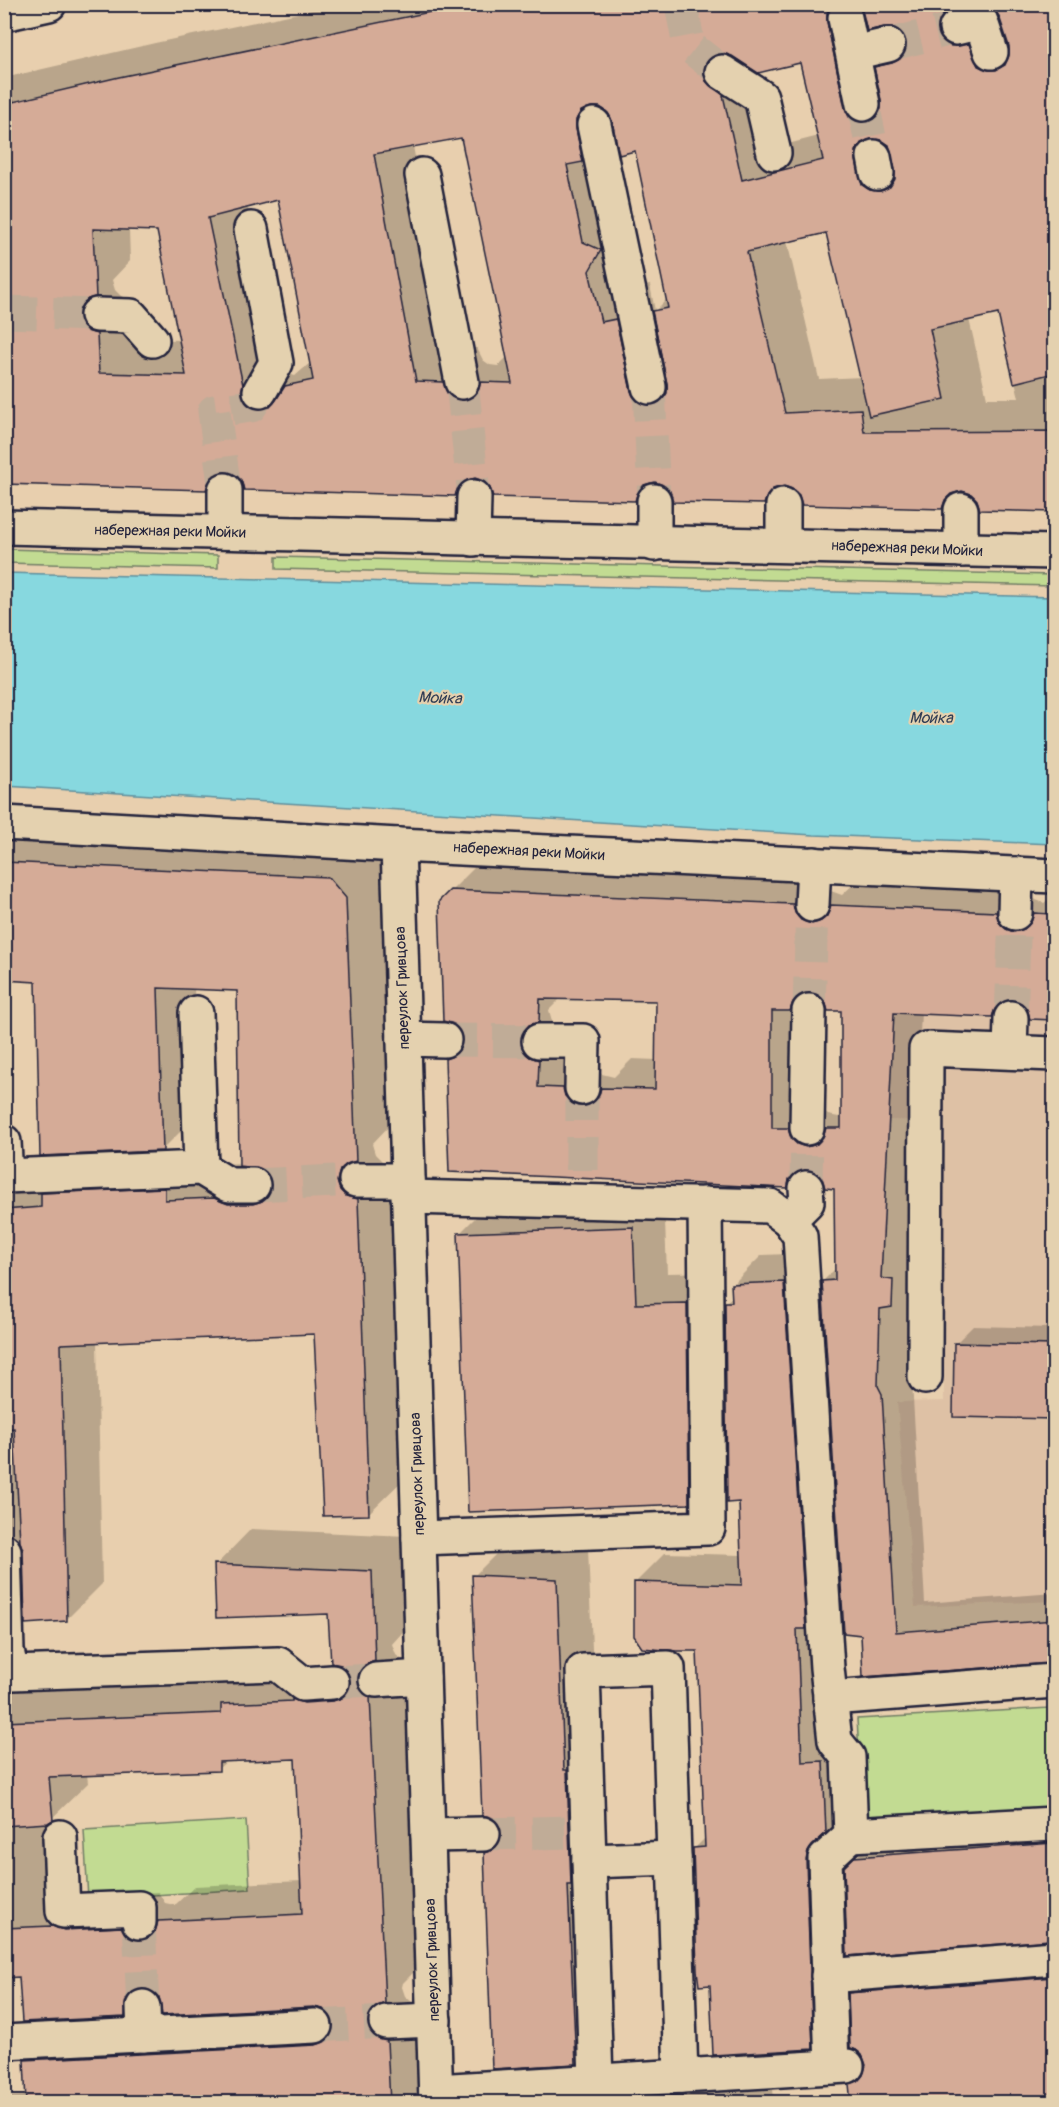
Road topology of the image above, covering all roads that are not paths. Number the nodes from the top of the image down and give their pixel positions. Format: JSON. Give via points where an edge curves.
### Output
{"nodes":[{"id":1,"x":49,"y":4,"type":"edge"},
{"id":2,"x":4,"y":14,"type":"edge"},
{"id":3,"x":845,"y":18,"type":"dead end"},
{"id":4,"x":956,"y":28,"type":"tunnel mouth"},
{"id":5,"x":888,"y":45,"type":"tunnel mouth"},
{"id":6,"x":991,"y":52,"type":"dead end"},
{"id":7,"x":853,"y":53,"type":"junction"},
{"id":8,"x":722,"y":72,"type":"tunnel mouth"},
{"id":9,"x":863,"y":104,"type":"tunnel mouth"},
{"id":10,"x":594,"y":125,"type":"dead end"},
{"id":11,"x":774,"y":153,"type":"dead end"},
{"id":12,"x":422,"y":175,"type":"dead end"},
{"id":13,"x":251,"y":230,"type":"dead end"},
{"id":14,"x":97,"y":315,"type":"tunnel mouth"},
{"id":15,"x":152,"y":340,"type":"dead end"},
{"id":16,"x":462,"y":382,"type":"tunnel mouth"},
{"id":17,"x":650,"y":387,"type":"tunnel mouth"},
{"id":18,"x":260,"y":391,"type":"tunnel mouth"},
{"id":19,"x":225,"y":490,"type":"tunnel mouth"},
{"id":20,"x":474,"y":497,"type":"tunnel mouth"},
{"id":21,"x":654,"y":501,"type":"tunnel mouth"},
{"id":22,"x":783,"y":505,"type":"dead end"},
{"id":23,"x":961,"y":510,"type":"dead end"},
{"id":24,"x":4,"y":527,"type":"edge"},
{"id":25,"x":225,"y":532,"type":"junction"},
{"id":26,"x":473,"y":539,"type":"junction"},
{"id":27,"x":654,"y":544,"type":"junction"},
{"id":28,"x":783,"y":545,"type":"junction"},
{"id":29,"x":961,"y":550,"type":"junction"},
{"id":30,"x":1054,"y":552,"type":"edge"},
{"id":31,"x":4,"y":823,"type":"edge"},
{"id":32,"x":398,"y":845,"type":"junction"},
{"id":33,"x":814,"y":864,"type":"junction"},
{"id":34,"x":1016,"y":874,"type":"junction"},
{"id":35,"x":1054,"y":876,"type":"edge"},
{"id":36,"x":812,"y":905,"type":"tunnel mouth"},
{"id":37,"x":1015,"y":913,"type":"tunnel mouth"},
{"id":38,"x":809,"y":1011,"type":"tunnel mouth"},
{"id":39,"x":196,"y":1013,"type":"dead end"},
{"id":40,"x":1011,"y":1018,"type":"tunnel mouth"},
{"id":41,"x":404,"y":1039,"type":"junction"},
{"id":42,"x":444,"y":1040,"type":"tunnel mouth"},
{"id":43,"x":539,"y":1041,"type":"tunnel mouth"},
{"id":44,"x":1010,"y":1052,"type":"junction"},
{"id":45,"x":1054,"y":1054,"type":"edge"},
{"id":46,"x":582,"y":1088,"type":"tunnel mouth"},
{"id":47,"x":807,"y":1128,"type":"tunnel mouth"},
{"id":48,"x":4,"y":1142,"type":"edge"},
{"id":49,"x":201,"y":1168,"type":"junction"},
{"id":50,"x":356,"y":1180,"type":"tunnel mouth"},
{"id":51,"x":253,"y":1185,"type":"tunnel mouth"},
{"id":52,"x":408,"y":1188,"type":"junction"},
{"id":53,"x":806,"y":1188,"type":"tunnel mouth"},
{"id":54,"x":705,"y":1204,"type":"junction"},
{"id":55,"x":789,"y":1220,"type":"junction"},
{"id":56,"x":925,"y":1377,"type":"dead end"},
{"id":57,"x":419,"y":1538,"type":"junction"},
{"id":58,"x":4,"y":1551,"type":"edge"},
{"id":59,"x":423,"y":1677,"type":"junction"},
{"id":60,"x":376,"y":1680,"type":"tunnel mouth"},
{"id":61,"x":1054,"y":1681,"type":"edge"},
{"id":62,"x":332,"y":1682,"type":"tunnel mouth"},
{"id":63,"x":830,"y":1698,"type":"junction"},
{"id":64,"x":1054,"y":1824,"type":"edge"},
{"id":65,"x":483,"y":1834,"type":"tunnel mouth"},
{"id":66,"x":428,"y":1835,"type":"junction"},
{"id":67,"x":851,"y":1835,"type":"junction"},
{"id":68,"x":60,"y":1837,"type":"dead end"},
{"id":69,"x":586,"y":1841,"type":"junction"},
{"id":70,"x":674,"y":1858,"type":"junction"},
{"id":71,"x":139,"y":1922,"type":"dead end"},
{"id":72,"x":1054,"y":1958,"type":"edge"},
{"id":73,"x":828,"y":1976,"type":"junction"},
{"id":74,"x":434,"y":2020,"type":"junction"},
{"id":75,"x":386,"y":2022,"type":"tunnel mouth"},
{"id":76,"x":315,"y":2026,"type":"tunnel mouth"},
{"id":77,"x":4,"y":2042,"type":"edge"},
{"id":78,"x":681,"y":2076,"type":"junction"},
{"id":79,"x":596,"y":2081,"type":"junction"},
{"id":80,"x":436,"y":2097,"type":"edge"}],
"edges":[{"from":1,"to":2,"type":"street"},
{"from":3,"to":7,"type":"street"},
{"from":4,"to":6,"type":"street","via":[[981,22]]},
{"from":5,"to":7,"type":"street"},
{"from":7,"to":9,"type":"street"},
{"from":8,"to":11,"type":"street","via":[[761,97]]},
{"from":10,"to":17,"type":"street"},
{"from":12,"to":16,"type":"street"},
{"from":13,"to":18,"type":"street","via":[[276,363]]},
{"from":14,"to":15,"type":"street","via":[[131,316]]},
{"from":19,"to":25,"type":"street"},
{"from":20,"to":26,"type":"street"},
{"from":21,"to":27,"type":"street"},
{"from":22,"to":28,"type":"street"},
{"from":23,"to":29,"type":"street"},
{"from":24,"to":25,"type":"street","name":"набережная реки Мойки"},
{"from":25,"to":26,"type":"street","name":"набережная реки Мойки"},
{"from":26,"to":27,"type":"street","name":"набережная реки Мойки"},
{"from":27,"to":28,"type":"street","name":"набережная реки Мойки"},
{"from":28,"to":29,"type":"street","name":"набережная реки Мойки"},
{"from":29,"to":30,"type":"street","name":"набережная реки Мойки"},
{"from":31,"to":32,"type":"street","name":"набережная реки Мойки"},
{"from":32,"to":33,"type":"street","name":"набережная реки Мойки"},
{"from":32,"to":41,"type":"street","name":"переулок Гривцова"},
{"from":33,"to":34,"type":"street","name":"набережная реки Мойки"},
{"from":33,"to":36,"type":"street"},
{"from":34,"to":35,"type":"street","name":"набережная реки Мойки"},
{"from":34,"to":37,"type":"street"},
{"from":38,"to":47,"type":"street"},
{"from":39,"to":49,"type":"street"},
{"from":40,"to":44,"type":"street"},
{"from":41,"to":42,"type":"street"},
{"from":41,"to":52,"type":"street","name":"переулок Гривцова"},
{"from":43,"to":46,"type":"street","via":[[583,1041]]},
{"from":44,"to":45,"type":"street"},
{"from":44,"to":56,"type":"street","via":[[926,1049]]},
{"from":48,"to":49,"type":"street","via":[[6,1176]]},
{"from":49,"to":51,"type":"street","via":[[229,1185]]},
{"from":50,"to":52,"type":"street"},
{"from":52,"to":54,"type":"street","via":[[581,1190]]},
{"from":52,"to":57,"type":"street","name":"переулок Гривцова"},
{"from":53,"to":55,"type":"street","via":[[807,1202]]},
{"from":54,"to":55,"type":"street","via":[[770,1206]]},
{"from":54,"to":57,"type":"street","via":[[708,1528]]},
{"from":55,"to":63,"type":"street","via":[[800,1236]]},
{"from":57,"to":59,"type":"street","name":"переулок Гривцова"},
{"from":58,"to":62,"type":"street","via":[[7,1651],[12,1672],[278,1664],[303,1684]]},
{"from":59,"to":60,"type":"street"},
{"from":59,"to":66,"type":"street","name":"переулок Гривцова"},
{"from":61,"to":63,"type":"street"},
{"from":63,"to":67,"type":"street","via":[[835,1741],[848,1757]]},
{"from":64,"to":67,"type":"street"},
{"from":65,"to":66,"type":"street"},
{"from":66,"to":74,"type":"street","name":"переулок Гривцова"},
{"from":67,"to":73,"type":"street","via":[[825,1859]]},
{"from":68,"to":71,"type":"street","via":[[63,1911],[139,1908]]},
{"from":69,"to":70,"type":"street"},
{"from":69,"to":70,"type":"street","via":[[583,1671],[668,1668]]},
{"from":69,"to":79,"type":"street"},
{"from":70,"to":78,"type":"street"},
{"from":72,"to":73,"type":"street"},
{"from":73,"to":78,"type":"street","via":[[840,2066]]},
{"from":74,"to":75,"type":"street"},
{"from":74,"to":80,"type":"street","name":"переулок Гривцова"},
{"from":76,"to":77,"type":"street","via":[[144,2021]]},
{"from":78,"to":79,"type":"street"},
{"from":79,"to":80,"type":"street"}]}
